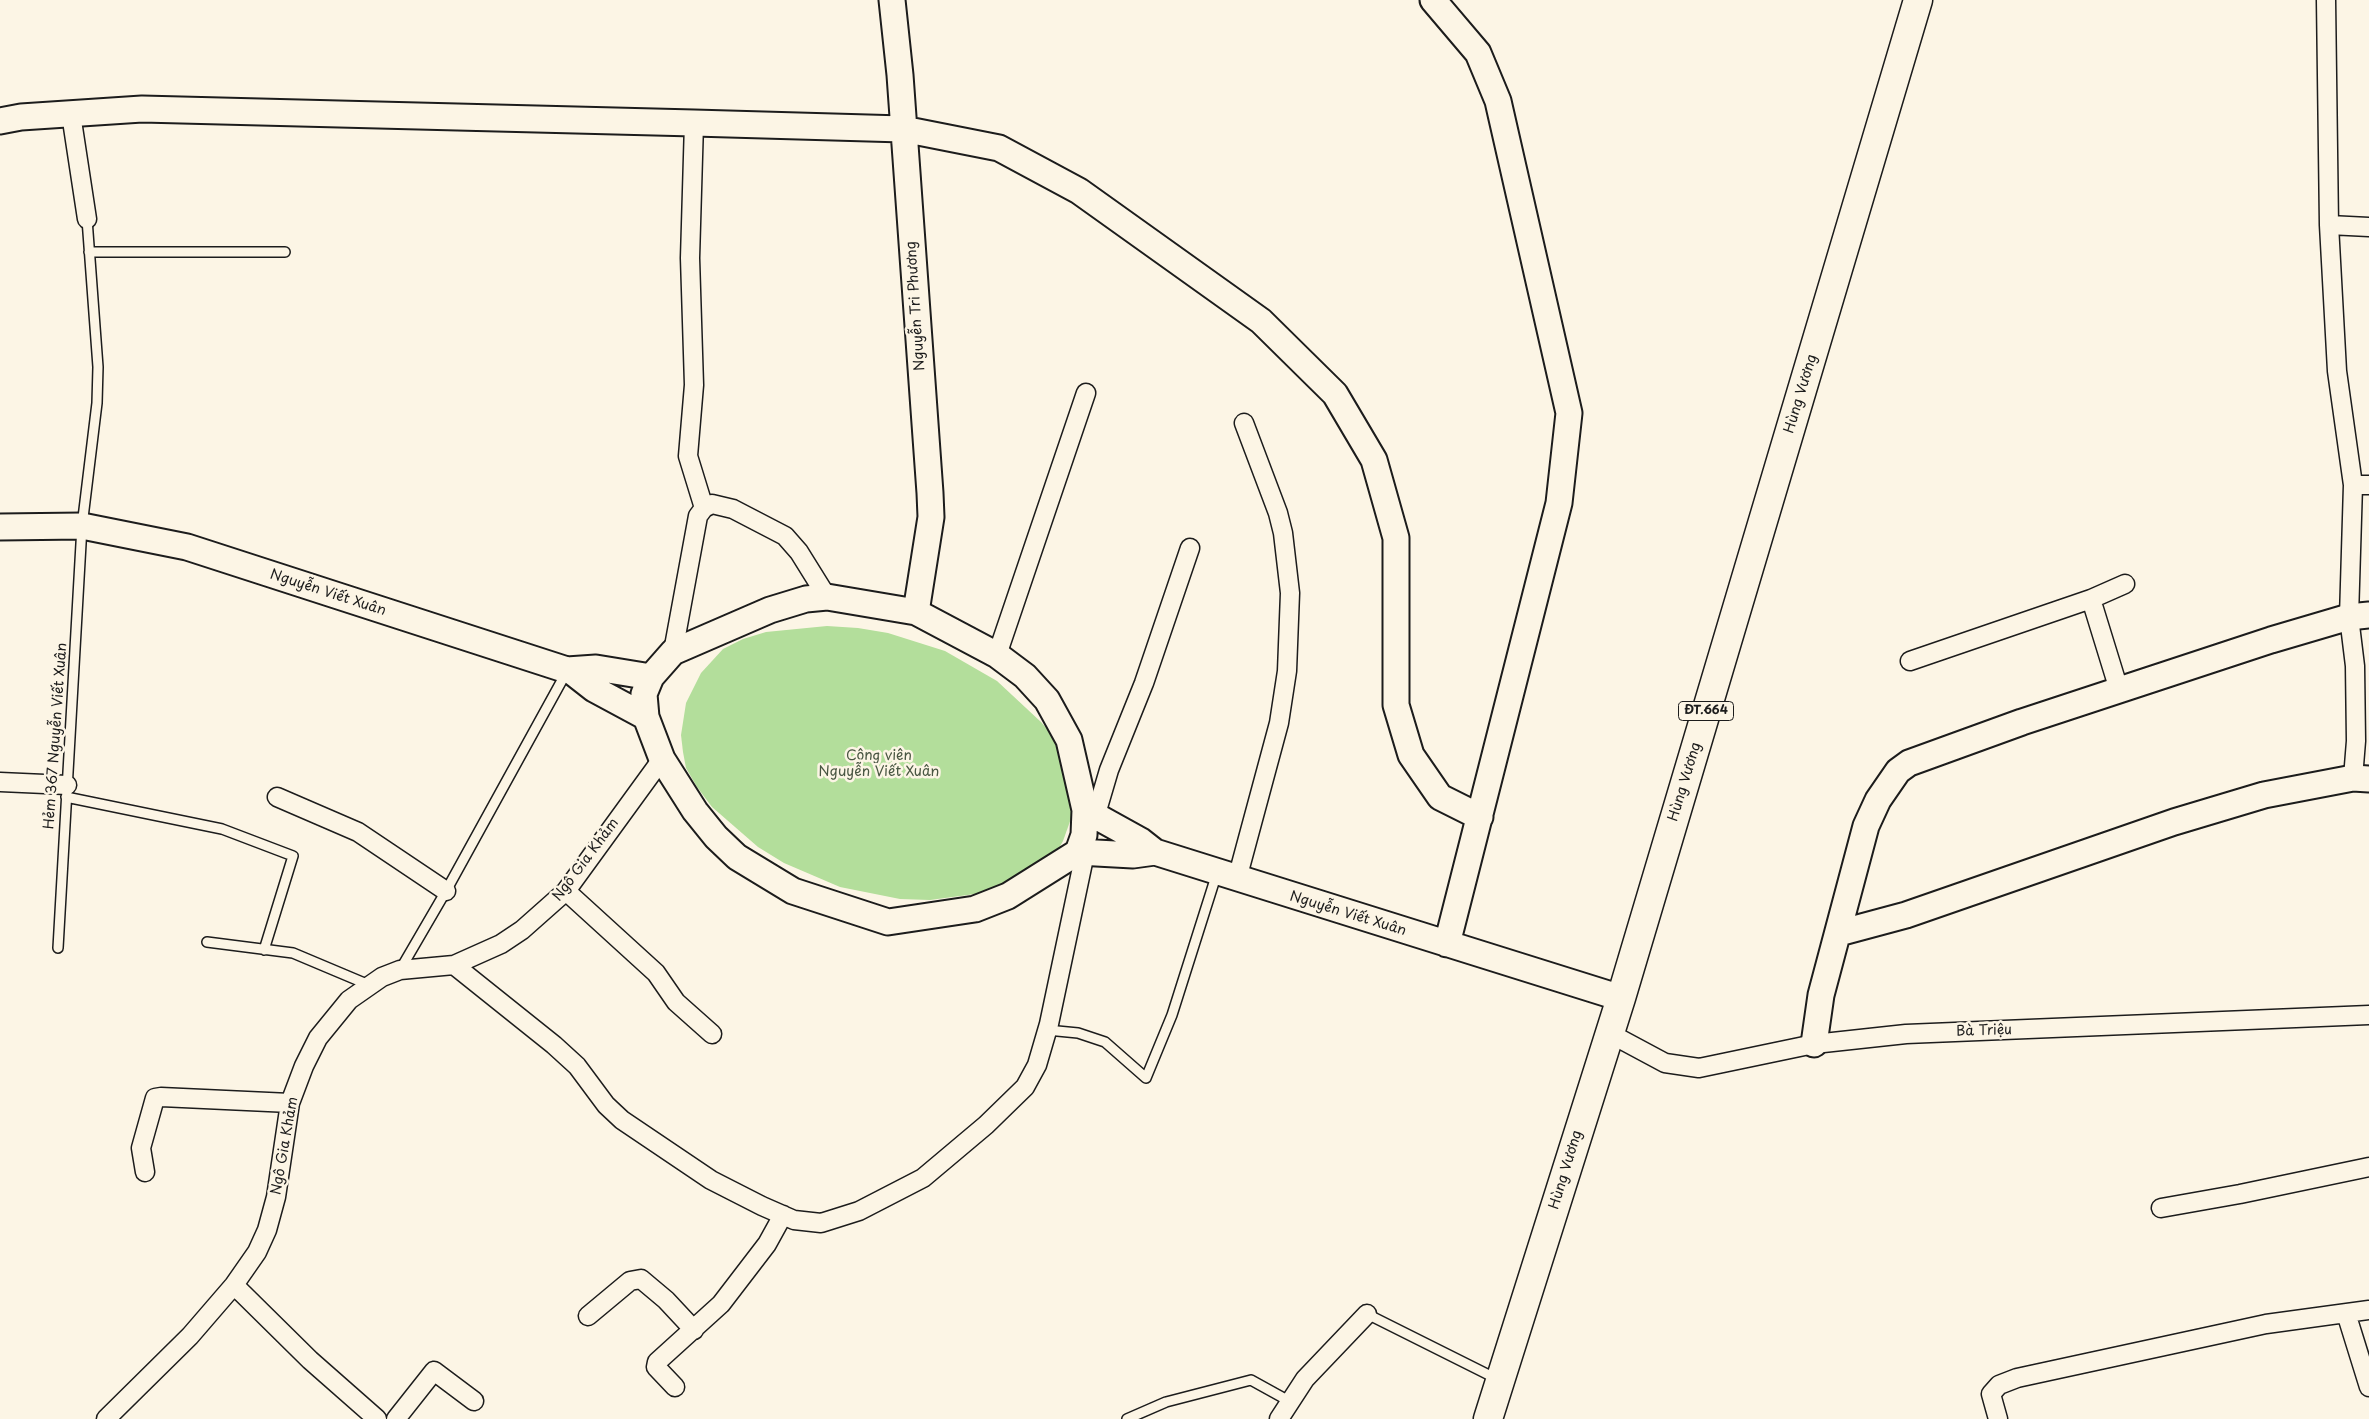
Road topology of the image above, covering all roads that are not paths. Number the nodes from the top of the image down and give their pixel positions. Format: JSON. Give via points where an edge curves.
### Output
{"nodes":[{"id":1,"x":892,"y":0,"type":"edge"},
{"id":2,"x":1433,"y":0,"type":"edge"},
{"id":3,"x":1918,"y":0,"type":"edge"},
{"id":4,"x":2326,"y":0,"type":"edge"},
{"id":5,"x":71,"y":114,"type":"junction"},
{"id":6,"x":0,"y":122,"type":"edge"},
{"id":7,"x":694,"y":123,"type":"junction"},
{"id":8,"x":902,"y":129,"type":"junction"},
{"id":9,"x":87,"y":219,"type":"joint"},
{"id":10,"x":2330,"y":225,"type":"junction"},
{"id":11,"x":2369,"y":227,"type":"edge"},
{"id":12,"x":89,"y":252,"type":"junction"},
{"id":13,"x":285,"y":252,"type":"dead end"},
{"id":14,"x":1086,"y":393,"type":"dead end"},
{"id":15,"x":1244,"y":423,"type":"dead end"},
{"id":16,"x":2361,"y":485,"type":"edge"},
{"id":17,"x":704,"y":508,"type":"junction"},
{"id":18,"x":82,"y":526,"type":"junction"},
{"id":19,"x":0,"y":527,"type":"edge"},
{"id":20,"x":1190,"y":548,"type":"dead end"},
{"id":21,"x":2124,"y":584,"type":"dead end"},
{"id":22,"x":827,"y":597,"type":"junction"},
{"id":23,"x":2091,"y":599,"type":"junction"},
{"id":24,"x":916,"y":612,"type":"junction"},
{"id":25,"x":2359,"y":616,"type":"edge"},
{"id":26,"x":673,"y":652,"type":"junction"},
{"id":27,"x":997,"y":655,"type":"junction"},
{"id":28,"x":1910,"y":661,"type":"dead end"},
{"id":29,"x":569,"y":671,"type":"junction"},
{"id":30,"x":651,"y":677,"type":"junction"},
{"id":31,"x":2119,"y":690,"type":"junction"},
{"id":32,"x":646,"y":717,"type":"junction"},
{"id":33,"x":662,"y":759,"type":"junction"},
{"id":34,"x":2361,"y":778,"type":"edge"},
{"id":35,"x":0,"y":782,"type":"edge"},
{"id":36,"x":67,"y":791,"type":"junction"},
{"id":37,"x":277,"y":797,"type":"dead end"},
{"id":38,"x":1090,"y":812,"type":"junction"},
{"id":39,"x":1480,"y":817,"type":"junction"},
{"id":40,"x":1155,"y":852,"type":"junction"},
{"id":41,"x":1081,"y":853,"type":"junction"},
{"id":42,"x":1227,"y":876,"type":"junction"},
{"id":43,"x":446,"y":891,"type":"junction"},
{"id":44,"x":566,"y":891,"type":"junction"},
{"id":45,"x":1839,"y":933,"type":"junction"},
{"id":46,"x":207,"y":942,"type":"dead end"},
{"id":47,"x":1447,"y":944,"type":"junction"},
{"id":48,"x":58,"y":948,"type":"dead end"},
{"id":49,"x":264,"y":950,"type":"junction"},
{"id":50,"x":454,"y":965,"type":"junction"},
{"id":51,"x":400,"y":970,"type":"junction"},
{"id":52,"x":369,"y":984,"type":"junction"},
{"id":53,"x":1621,"y":998,"type":"junction"},
{"id":54,"x":2369,"y":1015,"type":"edge"},
{"id":55,"x":1047,"y":1030,"type":"junction"},
{"id":56,"x":1609,"y":1033,"type":"junction"},
{"id":57,"x":712,"y":1034,"type":"dead end"},
{"id":58,"x":1814,"y":1044,"type":"junction"},
{"id":59,"x":290,"y":1103,"type":"junction"},
{"id":60,"x":2369,"y":1167,"type":"edge"},
{"id":61,"x":145,"y":1172,"type":"dead end"},
{"id":62,"x":2161,"y":1208,"type":"dead end"},
{"id":63,"x":783,"y":1215,"type":"junction"},
{"id":64,"x":234,"y":1285,"type":"junction"},
{"id":65,"x":2369,"y":1310,"type":"edge"},
{"id":66,"x":2346,"y":1313,"type":"junction"},
{"id":67,"x":1367,"y":1314,"type":"joint"},
{"id":68,"x":588,"y":1316,"type":"dead end"},
{"id":69,"x":694,"y":1330,"type":"junction"},
{"id":70,"x":1500,"y":1380,"type":"junction"},
{"id":71,"x":674,"y":1387,"type":"dead end"},
{"id":72,"x":2369,"y":1387,"type":"edge"},
{"id":73,"x":474,"y":1401,"type":"dead end"},
{"id":74,"x":1289,"y":1401,"type":"junction"},
{"id":75,"x":106,"y":1419,"type":"edge"},
{"id":76,"x":377,"y":1419,"type":"edge"},
{"id":77,"x":396,"y":1419,"type":"edge"},
{"id":78,"x":1126,"y":1419,"type":"edge"},
{"id":79,"x":1279,"y":1419,"type":"edge"},
{"id":80,"x":1488,"y":1419,"type":"edge"},
{"id":81,"x":1998,"y":1419,"type":"edge"}],
"edges":[{"from":1,"to":8,"type":"street","name":"Nguyễn Tri Phương"},
{"from":2,"to":39,"type":"street","via":[[1478,53],[1498,101],[1569,414],[1559,503]]},
{"from":3,"to":53,"type":"main road","name":"Hùng Vương","number":"ĐT.664"},
{"from":4,"to":10,"type":"street"},
{"from":5,"to":6,"type":"street","via":[[21,117]]},
{"from":5,"to":7,"type":"street","via":[[142,109]]},
{"from":5,"to":9,"type":"street"},
{"from":7,"to":8,"type":"street"},
{"from":7,"to":17,"type":"street","via":[[690,258],[694,385],[688,456]]},
{"from":8,"to":24,"type":"street","name":"Nguyễn Tri Phương","via":[[930,493],[930,517]]},
{"from":8,"to":39,"type":"street","via":[[999,148],[1079,190],[1261,321],[1334,394],[1374,460],[1396,538],[1396,705],[1411,755],[1440,797]]},
{"from":9,"to":12,"type":"lane","name":"Hẻm 367 Nguyễn Viết Xuân"},
{"from":10,"to":11,"type":"street"},
{"from":10,"to":16,"type":"street","via":[[2337,371]]},
{"from":12,"to":13,"type":"lane"},
{"from":12,"to":18,"type":"lane","name":"Hẻm 367 Nguyễn Viết Xuân","via":[[98,367],[97,403]]},
{"from":14,"to":27,"type":"street"},
{"from":15,"to":42,"type":"street","via":[[1278,513],[1290,593],[1287,671],[1279,723]]},
{"from":16,"to":25,"type":"street"},
{"from":17,"to":22,"type":"street","via":[[712,504],[733,509],[785,536]]},
{"from":17,"to":26,"type":"street","via":[[694,528]]},
{"from":18,"to":19,"type":"street","name":"Nguyễn Viết Xuân"},
{"from":18,"to":29,"type":"street","name":"Nguyễn Viết Xuân","via":[[186,547]]},
{"from":18,"to":36,"type":"lane","name":"Hẻm 367 Nguyễn Viết Xuân"},
{"from":20,"to":38,"type":"street","via":[[1144,683]]},
{"from":21,"to":23,"type":"street"},
{"from":22,"to":24,"type":"street"},
{"from":22,"to":26,"type":"street","via":[[806,599],[770,610]]},
{"from":23,"to":28,"type":"street"},
{"from":23,"to":31,"type":"street"},
{"from":24,"to":27,"type":"street"},
{"from":25,"to":31,"type":"street"},
{"from":25,"to":34,"type":"street","via":[[2355,666],[2356,741]]},
{"from":26,"to":30,"type":"street"},
{"from":27,"to":38,"type":"street","via":[[1025,676],[1047,700],[1069,740]]},
{"from":29,"to":30,"type":"street","name":"Nguyễn Viết Xuân","via":[[587,667]]},
{"from":29,"to":32,"type":"street","via":[[594,690]]},
{"from":29,"to":43,"type":"lane"},
{"from":30,"to":32,"type":"street","via":[[644,694]]},
{"from":31,"to":45,"type":"street","via":[[1909,763],[1898,771],[1878,800],[1866,826]]},
{"from":32,"to":33,"type":"street"},
{"from":33,"to":41,"type":"street","via":[[694,811],[738,857],[793,891],[888,922],[975,908],[1008,896]]},
{"from":33,"to":44,"type":"street","name":"Ngô Gia Khảm"},
{"from":34,"to":45,"type":"street","via":[[2264,795],[2174,822],[1906,915]]},
{"from":35,"to":36,"type":"street"},
{"from":36,"to":48,"type":"lane","name":"Hẻm 367 Nguyễn Viết Xuân"},
{"from":36,"to":49,"type":"lane","via":[[222,829],[293,856]]},
{"from":37,"to":43,"type":"street","via":[[358,832]]},
{"from":38,"to":40,"type":"street","name":"Nguyễn Viết Xuân"},
{"from":38,"to":41,"type":"street"},
{"from":39,"to":47,"type":"street"},
{"from":40,"to":41,"type":"street","via":[[1133,855]]},
{"from":40,"to":42,"type":"street","name":"Nguyễn Viết Xuân"},
{"from":41,"to":55,"type":"street"},
{"from":42,"to":47,"type":"street","name":"Nguyễn Viết Xuân"},
{"from":42,"to":55,"type":"lane","via":[[1146,1078],[1105,1042],[1078,1033]]},
{"from":43,"to":51,"type":"lane"},
{"from":44,"to":50,"type":"street","name":"Ngô Gia Khảm","via":[[502,944]]},
{"from":44,"to":57,"type":"street","via":[[656,974],[676,1002]]},
{"from":45,"to":58,"type":"street","via":[[1821,995]]},
{"from":46,"to":49,"type":"lane"},
{"from":47,"to":53,"type":"street","name":"Nguyễn Viết Xuân"},
{"from":49,"to":52,"type":"lane","via":[[293,953]]},
{"from":50,"to":51,"type":"street","name":"Ngô Gia Khảm"},
{"from":50,"to":63,"type":"street","via":[[554,1045],[622,1120],[711,1180]]},
{"from":51,"to":52,"type":"street","name":"Ngô Gia Khảm"},
{"from":52,"to":59,"type":"street","name":"Ngô Gia Khảm","via":[[349,1000],[318,1038]]},
{"from":53,"to":56,"type":"main road","name":"Hùng Vương","number":"ĐT.664"},
{"from":54,"to":58,"type":"street","name":"Bà Triệu","via":[[1906,1034]]},
{"from":55,"to":63,"type":"street","via":[[1038,1066],[1024,1087],[986,1125],[923,1178],[836,1220],[810,1224]]},
{"from":56,"to":58,"type":"street","name":"Bà Triệu","via":[[1665,1063],[1699,1068]]},
{"from":56,"to":70,"type":"main road","name":"Hùng Vương","number":"ĐT.664"},
{"from":59,"to":61,"type":"street","via":[[155,1098],[141,1148]]},
{"from":59,"to":64,"type":"street","name":"Ngô Gia Khảm","via":[[276,1197],[267,1230],[257,1252]]},
{"from":60,"to":62,"type":"street"},
{"from":63,"to":69,"type":"street","via":[[742,1278]]},
{"from":64,"to":75,"type":"street","name":"Ngô Gia Khảm","via":[[190,1336]]},
{"from":64,"to":76,"type":"street","via":[[310,1360]]},
{"from":65,"to":66,"type":"street"},
{"from":66,"to":72,"type":"street"},
{"from":66,"to":81,"type":"street","via":[[2266,1324],[2017,1378],[1999,1385],[1991,1394]]},
{"from":67,"to":70,"type":"lane"},
{"from":67,"to":74,"type":"street","via":[[1315,1368]]},
{"from":68,"to":69,"type":"street","via":[[630,1281],[641,1280],[666,1300]]},
{"from":69,"to":71,"type":"street","via":[[656,1364]]},
{"from":70,"to":80,"type":"main road","name":"Hùng Vương","number":"ĐT.664"},
{"from":73,"to":77,"type":"street","via":[[434,1371]]},
{"from":74,"to":78,"type":"lane","via":[[1251,1380],[1166,1402]]},
{"from":74,"to":79,"type":"street"}]}
